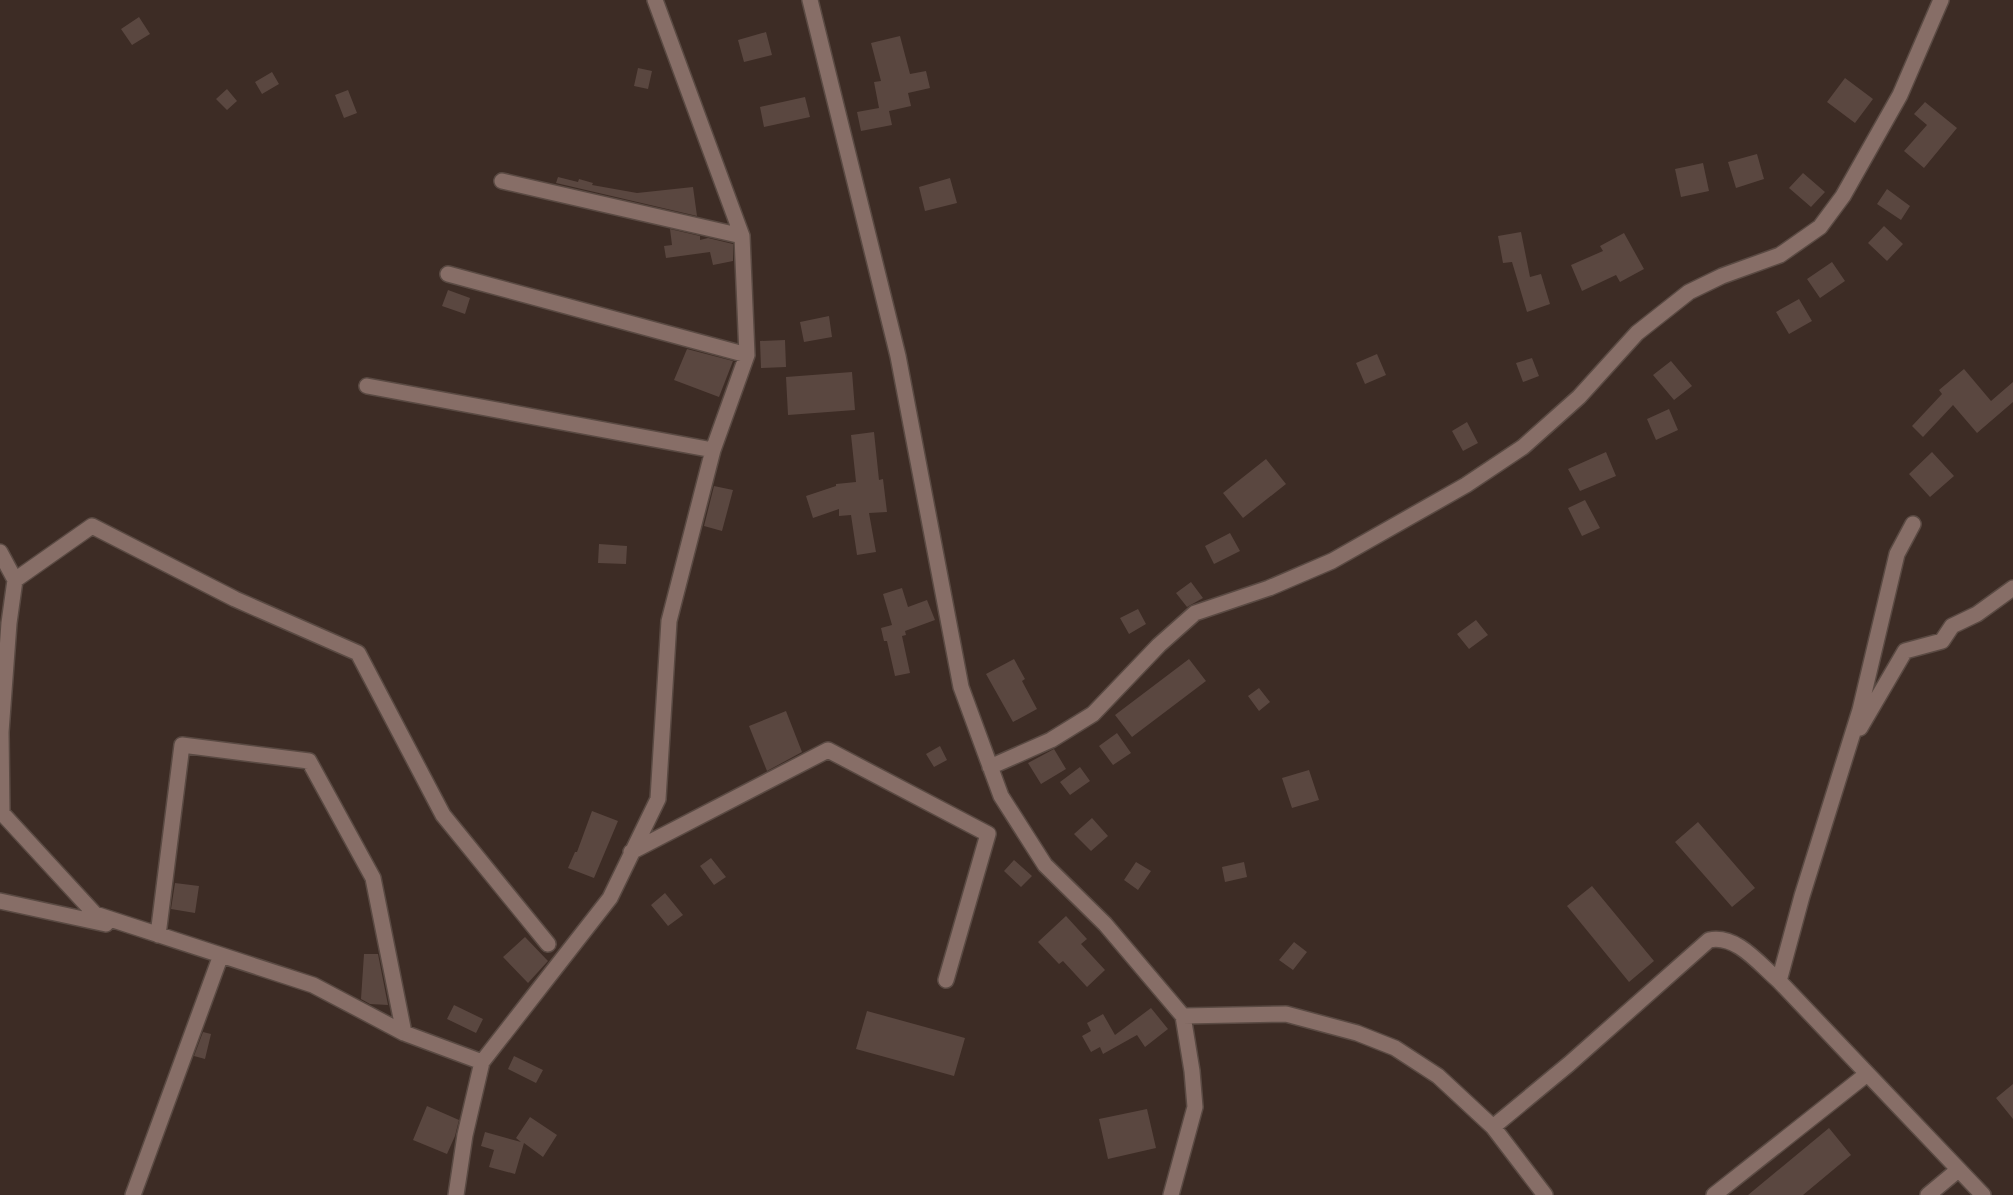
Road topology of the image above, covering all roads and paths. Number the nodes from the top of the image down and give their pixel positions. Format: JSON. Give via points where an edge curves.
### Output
{"nodes":[{"id":1,"x":655,"y":0,"type":"edge"},
{"id":2,"x":810,"y":0,"type":"edge"},
{"id":3,"x":1941,"y":0,"type":"edge"},
{"id":4,"x":502,"y":181,"type":"dead end"},
{"id":5,"x":742,"y":236,"type":"junction"},
{"id":6,"x":448,"y":274,"type":"dead end"},
{"id":7,"x":747,"y":355,"type":"junction"},
{"id":8,"x":367,"y":386,"type":"dead end"},
{"id":9,"x":713,"y":450,"type":"junction"},
{"id":10,"x":1913,"y":525,"type":"dead end"},
{"id":11,"x":0,"y":552,"type":"edge"},
{"id":12,"x":15,"y":580,"type":"junction"},
{"id":13,"x":2013,"y":588,"type":"edge"},
{"id":14,"x":1847,"y":751,"type":"junction"},
{"id":15,"x":990,"y":767,"type":"junction"},
{"id":16,"x":631,"y":852,"type":"junction"},
{"id":17,"x":0,"y":901,"type":"edge"},
{"id":18,"x":158,"y":935,"type":"junction"},
{"id":19,"x":548,"y":944,"type":"dead end"},
{"id":20,"x":221,"y":955,"type":"junction"},
{"id":21,"x":945,"y":980,"type":"dead end"},
{"id":22,"x":1779,"y":981,"type":"junction"},
{"id":23,"x":1183,"y":1016,"type":"junction"},
{"id":24,"x":404,"y":1033,"type":"junction"},
{"id":25,"x":482,"y":1062,"type":"junction"},
{"id":26,"x":1868,"y":1074,"type":"junction"},
{"id":27,"x":1493,"y":1127,"type":"junction"},
{"id":28,"x":1958,"y":1170,"type":"junction"},
{"id":29,"x":133,"y":1195,"type":"edge"},
{"id":30,"x":456,"y":1195,"type":"edge"},
{"id":31,"x":1171,"y":1195,"type":"edge"},
{"id":32,"x":1545,"y":1195,"type":"edge"},
{"id":33,"x":1714,"y":1195,"type":"edge"},
{"id":34,"x":1928,"y":1195,"type":"edge"},
{"id":35,"x":1983,"y":1195,"type":"edge"}],
"edges":[{"from":1,"to":5,"type":"street"},
{"from":2,"to":15,"type":"street","via":[[898,356],[961,687]]},
{"from":3,"to":15,"type":"street","via":[[1900,95],[1844,196],[1820,227],[1780,255],[1689,292],[1637,333],[1579,397],[1523,447],[1466,485],[1332,561],[1195,613],[1093,714],[1051,741]]},
{"from":4,"to":5,"type":"street"},
{"from":5,"to":7,"type":"street"},
{"from":6,"to":7,"type":"street"},
{"from":7,"to":9,"type":"street"},
{"from":8,"to":9,"type":"street"},
{"from":9,"to":16,"type":"street","via":[[669,621],[658,799]]},
{"from":10,"to":14,"type":"street","via":[[1897,554]]},
{"from":11,"to":12,"type":"street"},
{"from":12,"to":18,"type":"street","via":[[1,732],[2,813],[95,914]]},
{"from":12,"to":19,"type":"street","via":[[92,526],[235,599],[358,653],[442,815]]},
{"from":13,"to":14,"type":"street","via":[[1977,614],[1952,626],[1942,641],[1905,651]]},
{"from":14,"to":22,"type":"street"},
{"from":15,"to":23,"type":"street","via":[[1001,796],[1045,865],[1105,924]]},
{"from":16,"to":21,"type":"street","via":[[828,750],[988,834]]},
{"from":16,"to":25,"type":"street","via":[[610,898]]},
{"from":17,"to":18,"type":"street"},
{"from":18,"to":20,"type":"street"},
{"from":18,"to":24,"type":"street","via":[[182,745],[309,761],[373,878]]},
{"from":20,"to":24,"type":"street","via":[[314,985]]},
{"from":20,"to":29,"type":"street"},
{"from":22,"to":26,"type":"street"},
{"from":22,"to":27,"type":"street","via":[[1733,941],[1709,940]]},
{"from":23,"to":27,"type":"street","via":[[1286,1014],[1357,1033],[1395,1048],[1438,1076]]},
{"from":23,"to":31,"type":"street","via":[[1195,1107]]},
{"from":24,"to":25,"type":"street"},
{"from":25,"to":30,"type":"street"},
{"from":26,"to":28,"type":"street"},
{"from":26,"to":33,"type":"street"},
{"from":27,"to":32,"type":"street"},
{"from":28,"to":34,"type":"street"},
{"from":28,"to":35,"type":"street"}]}
